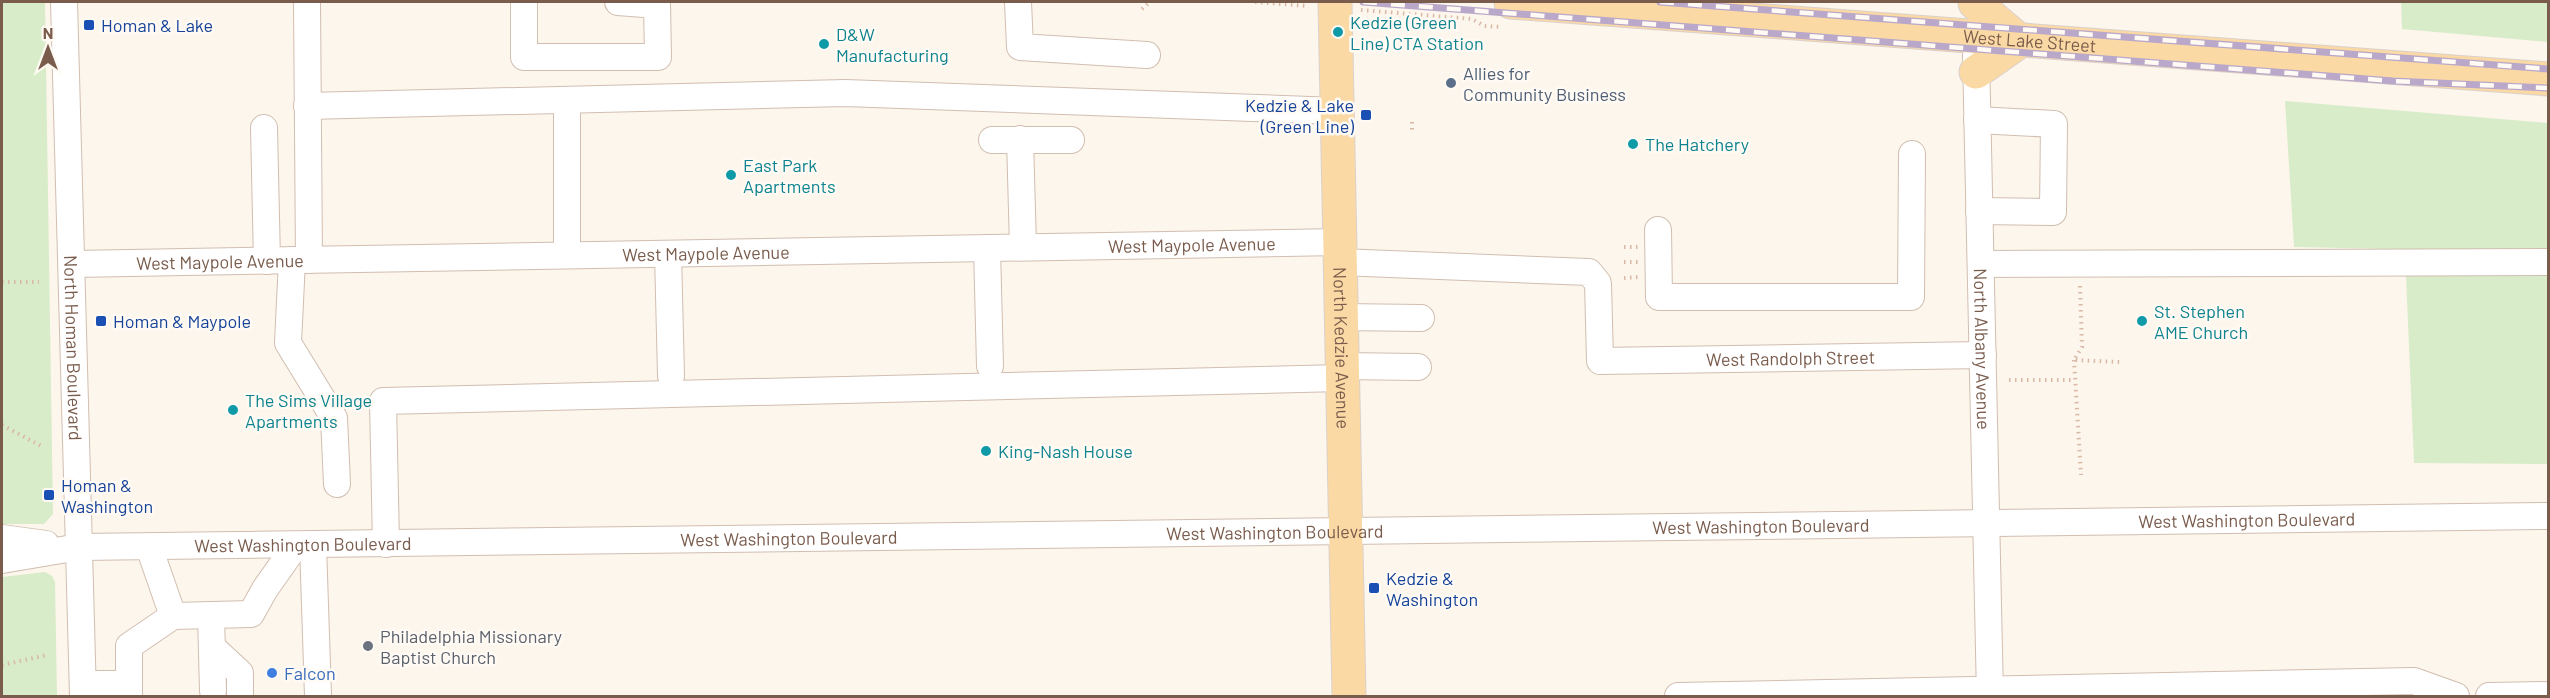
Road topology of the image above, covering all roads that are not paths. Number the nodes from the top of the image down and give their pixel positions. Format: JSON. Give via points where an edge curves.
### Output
{"nodes":[{"id":1,"x":64,"y":2,"type":"edge"},
{"id":2,"x":307,"y":2,"type":"edge"},
{"id":3,"x":524,"y":2,"type":"edge"},
{"id":4,"x":618,"y":2,"type":"edge"},
{"id":5,"x":1018,"y":2,"type":"edge"},
{"id":6,"x":1511,"y":2,"type":"edge"},
{"id":7,"x":1975,"y":2,"type":"edge"},
{"id":8,"x":1323,"y":4,"type":"edge"},
{"id":9,"x":1976,"y":37,"type":"junction"},
{"id":10,"x":2020,"y":41,"type":"junction"},
{"id":11,"x":1147,"y":55,"type":"dead end"},
{"id":12,"x":1976,"y":72,"type":"junction"},
{"id":13,"x":2491,"y":76,"type":"junction"},
{"id":14,"x":2548,"y":79,"type":"edge"},
{"id":15,"x":2548,"y":101,"type":"edge"},
{"id":16,"x":308,"y":106,"type":"junction"},
{"id":17,"x":1337,"y":111,"type":"junction"},
{"id":18,"x":567,"y":113,"type":"dead end"},
{"id":19,"x":1977,"y":120,"type":"junction"},
{"id":20,"x":264,"y":128,"type":"dead end"},
{"id":21,"x":1020,"y":139,"type":"junction"},
{"id":22,"x":992,"y":140,"type":"dead end"},
{"id":23,"x":1071,"y":140,"type":"dead end"},
{"id":24,"x":1912,"y":154,"type":"dead end"},
{"id":25,"x":1979,"y":211,"type":"junction"},
{"id":26,"x":1658,"y":230,"type":"dead end"},
{"id":27,"x":987,"y":248,"type":"junction"},
{"id":28,"x":1023,"y":248,"type":"junction"},
{"id":29,"x":1340,"y":252,"type":"junction"},
{"id":30,"x":668,"y":254,"type":"junction"},
{"id":31,"x":567,"y":255,"type":"junction"},
{"id":32,"x":289,"y":260,"type":"junction"},
{"id":33,"x":2548,"y":262,"type":"edge"},
{"id":34,"x":73,"y":264,"type":"junction"},
{"id":35,"x":1981,"y":264,"type":"junction"},
{"id":36,"x":1341,"y":317,"type":"junction"},
{"id":37,"x":1421,"y":318,"type":"dead end"},
{"id":38,"x":1983,"y":355,"type":"junction"},
{"id":39,"x":1600,"y":361,"type":"joint"},
{"id":40,"x":990,"y":366,"type":"dead end"},
{"id":41,"x":1418,"y":367,"type":"dead end"},
{"id":42,"x":1342,"y":372,"type":"junction"},
{"id":43,"x":671,"y":376,"type":"dead end"},
{"id":44,"x":337,"y":484,"type":"dead end"},
{"id":45,"x":2548,"y":516,"type":"edge"},
{"id":46,"x":1987,"y":524,"type":"junction"},
{"id":47,"x":1346,"y":533,"type":"junction"},
{"id":48,"x":2,"y":538,"type":"edge"},
{"id":49,"x":386,"y":544,"type":"junction"},
{"id":50,"x":305,"y":545,"type":"junction"},
{"id":51,"x":79,"y":547,"type":"junction"},
{"id":52,"x":148,"y":547,"type":"junction"},
{"id":53,"x":2,"y":560,"type":"edge"},
{"id":54,"x":173,"y":616,"type":"junction"},
{"id":55,"x":211,"y":616,"type":"junction"},
{"id":56,"x":212,"y":647,"type":"junction"},
{"id":57,"x":83,"y":690,"type":"edge"},
{"id":58,"x":129,"y":690,"type":"edge"},
{"id":59,"x":213,"y":691,"type":"dead end"},
{"id":60,"x":1990,"y":693,"type":"edge"},
{"id":61,"x":2548,"y":695,"type":"edge"},
{"id":62,"x":240,"y":696,"type":"edge"},
{"id":63,"x":318,"y":696,"type":"edge"},
{"id":64,"x":1349,"y":696,"type":"edge"},
{"id":65,"x":1678,"y":696,"type":"edge"},
{"id":66,"x":2456,"y":696,"type":"edge"},
{"id":67,"x":2488,"y":696,"type":"edge"}],
"edges":[{"from":1,"to":34,"type":"street","name":"North Homan Boulevard"},
{"from":2,"to":16,"type":"street"},
{"from":3,"to":4,"type":"street","via":[[524,57],[658,57],[657,5]]},
{"from":5,"to":11,"type":"street","via":[[1020,47]]},
{"from":6,"to":9,"type":"main road","name":"West Lake Street"},
{"from":7,"to":9,"type":"street","name":"North Albany Avenue"},
{"from":7,"to":10,"type":"main road"},
{"from":8,"to":17,"type":"main road","name":"North Kedzie Avenue"},
{"from":9,"to":10,"type":"main road","name":"West Lake Street"},
{"from":9,"to":12,"type":"street","name":"North Albany Avenue"},
{"from":10,"to":12,"type":"main road"},
{"from":10,"to":13,"type":"main road","name":"West Lake Street"},
{"from":12,"to":19,"type":"street","name":"North Albany Avenue"},
{"from":13,"to":14,"type":"main road","name":"West Lake Street"},
{"from":13,"to":15,"type":"main road","via":[[2518,98]]},
{"from":16,"to":17,"type":"street","via":[[845,93]]},
{"from":16,"to":32,"type":"street"},
{"from":17,"to":29,"type":"main road","name":"North Kedzie Avenue"},
{"from":18,"to":31,"type":"street"},
{"from":19,"to":25,"type":"street","name":"North Albany Avenue"},
{"from":19,"to":25,"type":"street","via":[[2054,124],[2053,212]]},
{"from":20,"to":32,"type":"street"},
{"from":21,"to":22,"type":"street"},
{"from":21,"to":23,"type":"street"},
{"from":21,"to":28,"type":"street"},
{"from":24,"to":26,"type":"street","via":[[1911,297],[1659,297]]},
{"from":25,"to":35,"type":"street","name":"North Albany Avenue"},
{"from":27,"to":28,"type":"street","name":"West Maypole Avenue"},
{"from":27,"to":30,"type":"street","name":"West Maypole Avenue"},
{"from":27,"to":40,"type":"street"},
{"from":28,"to":29,"type":"street","name":"West Maypole Avenue"},
{"from":29,"to":36,"type":"main road","name":"North Kedzie Avenue"},
{"from":29,"to":39,"type":"street","name":"West Maypole Avenue","via":[[1588,272],[1598,283]]},
{"from":30,"to":31,"type":"street","name":"West Maypole Avenue"},
{"from":30,"to":43,"type":"street"},
{"from":31,"to":32,"type":"street","name":"West Maypole Avenue"},
{"from":32,"to":34,"type":"street","name":"West Maypole Avenue"},
{"from":32,"to":44,"type":"street","via":[[288,343],[334,418]]},
{"from":33,"to":35,"type":"street"},
{"from":34,"to":51,"type":"street","name":"North Homan Boulevard"},
{"from":35,"to":38,"type":"street","name":"North Albany Avenue"},
{"from":36,"to":37,"type":"street"},
{"from":36,"to":42,"type":"main road","name":"North Kedzie Avenue"},
{"from":38,"to":39,"type":"street","name":"West Randolph Street"},
{"from":38,"to":46,"type":"street","name":"North Albany Avenue"},
{"from":41,"to":42,"type":"street"},
{"from":42,"to":47,"type":"main road","name":"North Kedzie Avenue"},
{"from":42,"to":49,"type":"street","via":[[383,401]]},
{"from":45,"to":46,"type":"street","name":"West Washington Boulevard"},
{"from":46,"to":47,"type":"street","name":"West Washington Boulevard"},
{"from":46,"to":60,"type":"street","name":"North Albany Avenue"},
{"from":47,"to":49,"type":"street","name":"West Washington Boulevard"},
{"from":47,"to":64,"type":"main road","name":"North Kedzie Avenue"},
{"from":48,"to":51,"type":"street"},
{"from":49,"to":50,"type":"street","name":"West Washington Boulevard"},
{"from":50,"to":52,"type":"street","name":"West Washington Boulevard"},
{"from":50,"to":55,"type":"street","via":[[265,589],[251,614]]},
{"from":50,"to":63,"type":"street"},
{"from":51,"to":52,"type":"street","name":"West Washington Boulevard"},
{"from":51,"to":53,"type":"street","name":"West Washington Boulevard"},
{"from":51,"to":57,"type":"street","name":"North Homan Boulevard"},
{"from":52,"to":54,"type":"street"},
{"from":54,"to":55,"type":"street"},
{"from":54,"to":58,"type":"street","via":[[129,646]]},
{"from":55,"to":56,"type":"street"},
{"from":56,"to":59,"type":"street"},
{"from":56,"to":62,"type":"street","via":[[240,673]]},
{"from":57,"to":58,"type":"street"},
{"from":60,"to":65,"type":"street"},
{"from":60,"to":66,"type":"street","via":[[2414,681]]},
{"from":61,"to":67,"type":"street"}]}
